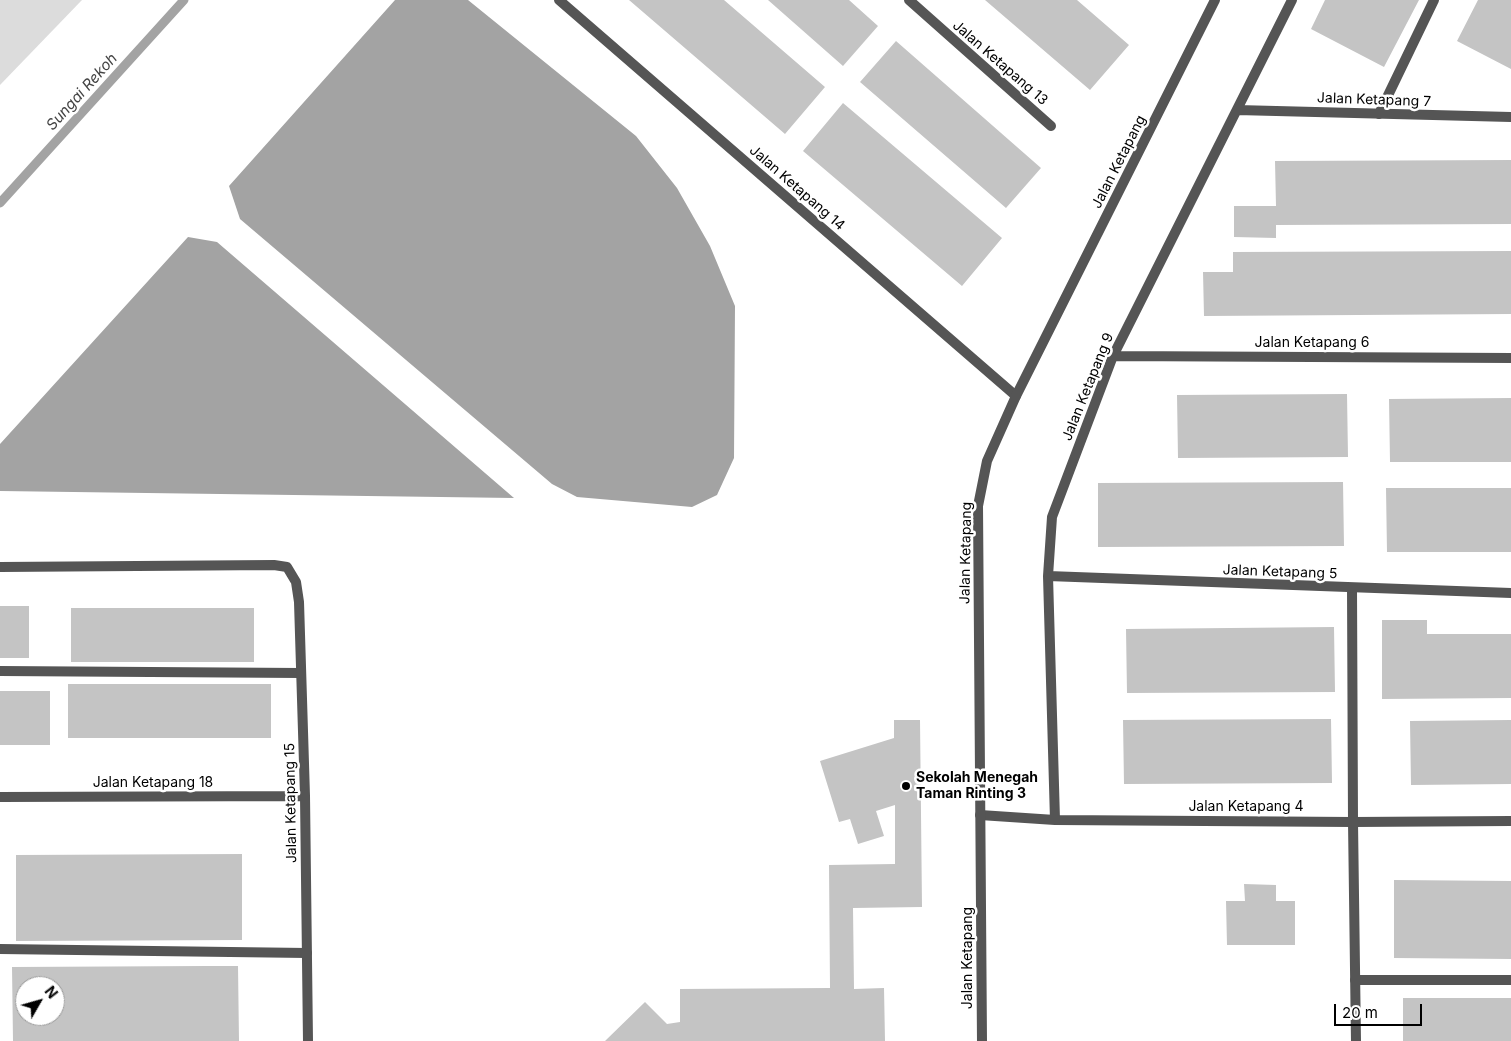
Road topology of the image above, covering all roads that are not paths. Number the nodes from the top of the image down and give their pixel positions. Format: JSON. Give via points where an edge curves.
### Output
{"nodes":[{"id":1,"x":559,"y":0,"type":"edge"},
{"id":2,"x":909,"y":0,"type":"edge"},
{"id":3,"x":1215,"y":0,"type":"edge"},
{"id":4,"x":1292,"y":0,"type":"edge"},
{"id":5,"x":1434,"y":0,"type":"edge"},
{"id":6,"x":1237,"y":110,"type":"junction"},
{"id":7,"x":1378,"y":114,"type":"junction"},
{"id":8,"x":1511,"y":118,"type":"edge"},
{"id":9,"x":1051,"y":126,"type":"dead end"},
{"id":10,"x":1113,"y":356,"type":"junction"},
{"id":11,"x":1511,"y":358,"type":"edge"},
{"id":12,"x":1016,"y":396,"type":"junction"},
{"id":13,"x":0,"y":567,"type":"edge"},
{"id":14,"x":1048,"y":576,"type":"junction"},
{"id":15,"x":1352,"y":588,"type":"junction"},
{"id":16,"x":1511,"y":593,"type":"edge"},
{"id":17,"x":0,"y":671,"type":"edge"},
{"id":18,"x":301,"y":673,"type":"junction"},
{"id":19,"x":305,"y":796,"type":"junction"},
{"id":20,"x":0,"y":797,"type":"edge"},
{"id":21,"x":980,"y":814,"type":"junction"},
{"id":22,"x":1056,"y":820,"type":"junction"},
{"id":23,"x":1511,"y":821,"type":"edge"},
{"id":24,"x":1353,"y":822,"type":"junction"},
{"id":25,"x":0,"y":948,"type":"edge"},
{"id":26,"x":307,"y":953,"type":"junction"},
{"id":27,"x":1355,"y":980,"type":"junction"},
{"id":28,"x":1511,"y":980,"type":"edge"},
{"id":29,"x":308,"y":1041,"type":"edge"},
{"id":30,"x":982,"y":1041,"type":"edge"},
{"id":31,"x":1356,"y":1041,"type":"edge"}],
"edges":[{"from":1,"to":12,"type":"street","name":"Jalan Ketapang 14"},
{"from":2,"to":9,"type":"street","name":"Jalan Ketapang 13"},
{"from":3,"to":12,"type":"street","name":"Jalan Ketapang"},
{"from":4,"to":6,"type":"street","name":"Jalan Ketapang 9"},
{"from":5,"to":7,"type":"street"},
{"from":6,"to":7,"type":"street","name":"Jalan Ketapang 7"},
{"from":6,"to":10,"type":"street","name":"Jalan Ketapang 9"},
{"from":7,"to":8,"type":"street","name":"Jalan Ketapang 7"},
{"from":10,"to":11,"type":"street","name":"Jalan Ketapang 6"},
{"from":10,"to":14,"type":"street","name":"Jalan Ketapang 9","via":[[1052,517]]},
{"from":12,"to":21,"type":"street","name":"Jalan Ketapang","via":[[987,461],[978,506]]},
{"from":13,"to":18,"type":"street","name":"Jalan Ketapang 15","via":[[287,567],[296,582]]},
{"from":14,"to":15,"type":"street","name":"Jalan Ketapang 5"},
{"from":14,"to":22,"type":"street","name":"Jalan Ketapang 9"},
{"from":15,"to":16,"type":"street","name":"Jalan Ketapang 5"},
{"from":15,"to":24,"type":"street"},
{"from":17,"to":18,"type":"street"},
{"from":18,"to":19,"type":"street","name":"Jalan Ketapang 15"},
{"from":19,"to":20,"type":"street","name":"Jalan Ketapang 18"},
{"from":19,"to":26,"type":"street","name":"Jalan Ketapang 15"},
{"from":21,"to":22,"type":"street","name":"Jalan Ketapang 4"},
{"from":21,"to":30,"type":"street","name":"Jalan Ketapang"},
{"from":22,"to":24,"type":"street","name":"Jalan Ketapang 4"},
{"from":23,"to":24,"type":"street","name":"Jalan Ketapang 4"},
{"from":24,"to":27,"type":"street"},
{"from":25,"to":26,"type":"street"},
{"from":26,"to":29,"type":"street","name":"Jalan Ketapang 15"},
{"from":27,"to":28,"type":"street"},
{"from":27,"to":31,"type":"street"}]}
